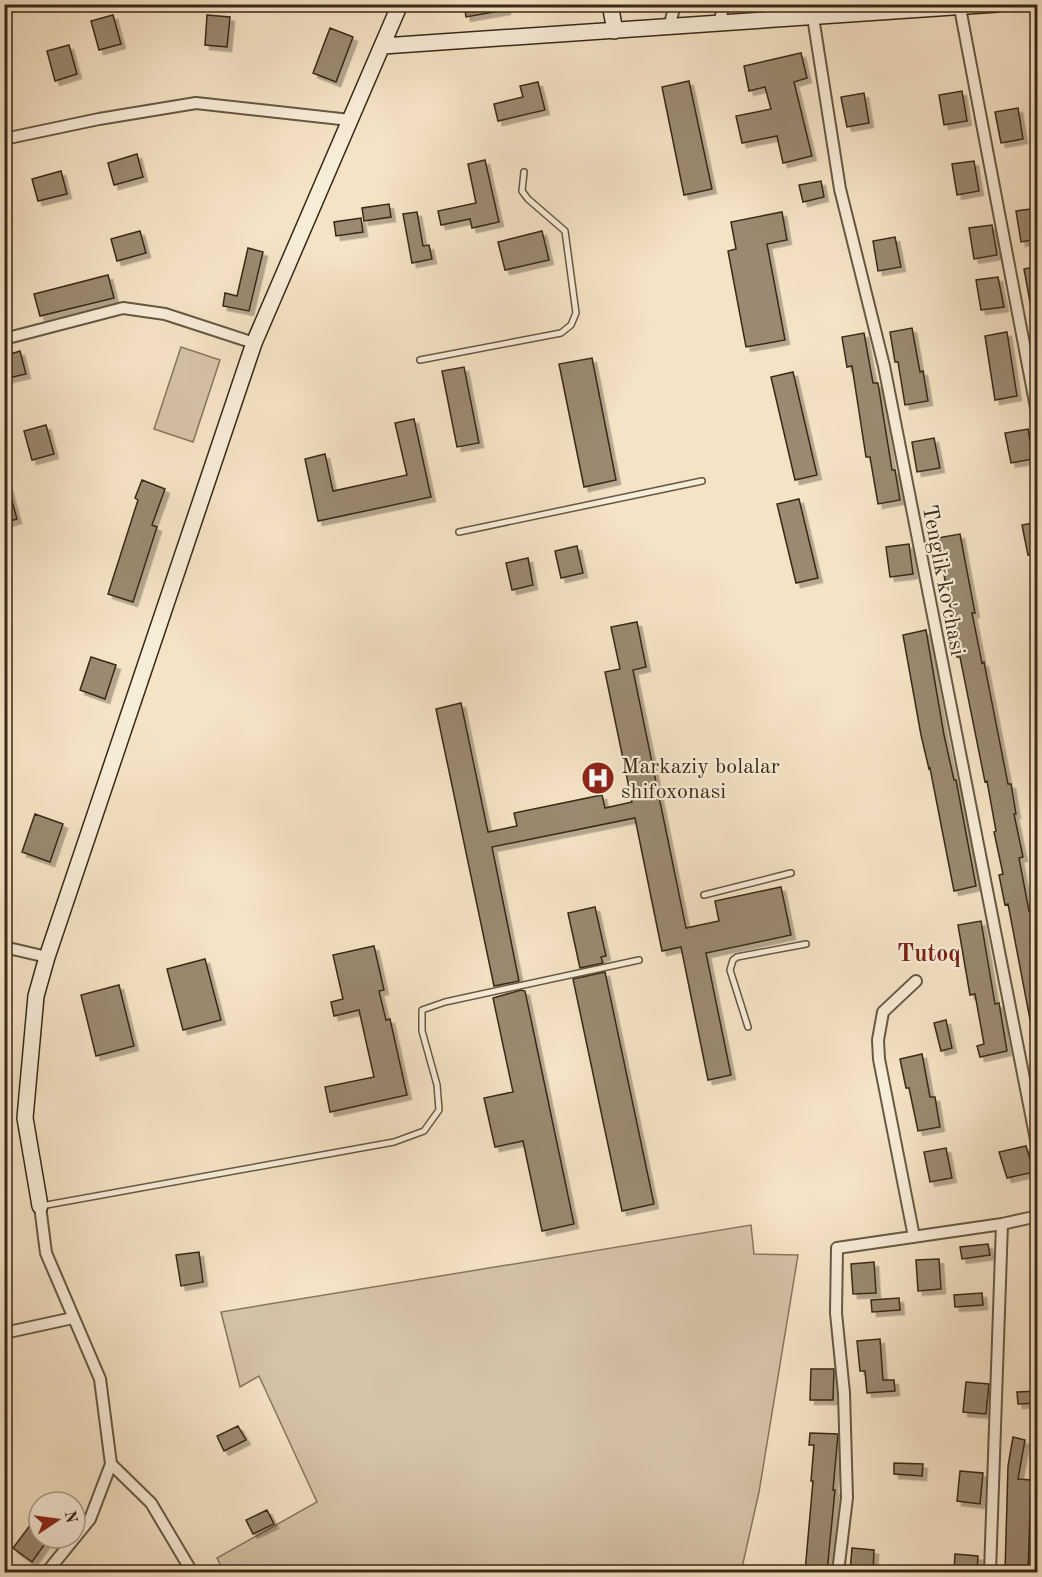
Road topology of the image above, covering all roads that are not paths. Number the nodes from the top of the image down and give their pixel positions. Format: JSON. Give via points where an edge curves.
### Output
{"nodes":[{"id":1,"x":400,"y":4,"type":"edge"},
{"id":2,"x":610,"y":4,"type":"edge"},
{"id":3,"x":675,"y":4,"type":"edge"},
{"id":4,"x":724,"y":4,"type":"edge"},
{"id":5,"x":997,"y":4,"type":"edge"},
{"id":6,"x":887,"y":8,"type":"edge"},
{"id":7,"x":960,"y":8,"type":"junction"},
{"id":8,"x":813,"y":17,"type":"junction"},
{"id":9,"x":719,"y":24,"type":"junction"},
{"id":10,"x":669,"y":28,"type":"junction"},
{"id":11,"x":615,"y":31,"type":"junction"},
{"id":12,"x":383,"y":46,"type":"junction"},
{"id":13,"x":350,"y":120,"type":"junction"},
{"id":14,"x":4,"y":139,"type":"edge"},
{"id":15,"x":524,"y":172,"type":"dead end"},
{"id":16,"x":4,"y":339,"type":"edge"},
{"id":17,"x":254,"y":343,"type":"junction"},
{"id":18,"x":420,"y":360,"type":"dead end"},
{"id":19,"x":1038,"y":418,"type":"edge"},
{"id":20,"x":702,"y":481,"type":"dead end"},
{"id":21,"x":459,"y":532,"type":"dead end"},
{"id":22,"x":791,"y":873,"type":"dead end"},
{"id":23,"x":704,"y":895,"type":"dead end"},
{"id":24,"x":806,"y":944,"type":"dead end"},
{"id":25,"x":4,"y":947,"type":"edge"},
{"id":26,"x":47,"y":957,"type":"junction"},
{"id":27,"x":639,"y":960,"type":"dead end"},
{"id":28,"x":916,"y":981,"type":"dead end"},
{"id":29,"x":748,"y":1027,"type":"dead end"},
{"id":30,"x":1038,"y":1150,"type":"edge"},
{"id":31,"x":40,"y":1206,"type":"junction"},
{"id":32,"x":1038,"y":1216,"type":"edge"},
{"id":33,"x":1002,"y":1224,"type":"junction"},
{"id":34,"x":914,"y":1237,"type":"junction"},
{"id":35,"x":73,"y":1318,"type":"junction"},
{"id":36,"x":4,"y":1333,"type":"edge"},
{"id":37,"x":111,"y":1464,"type":"junction"},
{"id":38,"x":47,"y":1572,"type":"edge"},
{"id":39,"x":192,"y":1572,"type":"edge"},
{"id":40,"x":838,"y":1572,"type":"edge"},
{"id":41,"x":990,"y":1572,"type":"edge"}],
"edges":[{"from":1,"to":12,"type":"street"},
{"from":2,"to":11,"type":"street"},
{"from":3,"to":10,"type":"street"},
{"from":4,"to":9,"type":"street"},
{"from":5,"to":7,"type":"street"},
{"from":6,"to":7,"type":"street"},
{"from":6,"to":8,"type":"street"},
{"from":7,"to":19,"type":"street"},
{"from":8,"to":9,"type":"street"},
{"from":8,"to":30,"type":"street","name":"Tenglik ko'chasi","via":[[840,189],[884,366]]},
{"from":9,"to":10,"type":"street"},
{"from":10,"to":11,"type":"street"},
{"from":11,"to":12,"type":"street"},
{"from":12,"to":13,"type":"street"},
{"from":13,"to":14,"type":"street","via":[[196,103]]},
{"from":13,"to":17,"type":"street"},
{"from":15,"to":18,"type":"lane","via":[[522,191],[565,231],[576,313],[571,325],[561,333]]},
{"from":16,"to":17,"type":"street","via":[[123,308],[165,315]]},
{"from":17,"to":26,"type":"street"},
{"from":20,"to":21,"type":"lane"},
{"from":22,"to":23,"type":"lane"},
{"from":24,"to":29,"type":"lane","via":[[733,960],[730,970]]},
{"from":25,"to":26,"type":"street"},
{"from":26,"to":31,"type":"street","via":[[36,996],[25,1118]]},
{"from":27,"to":31,"type":"lane","via":[[445,1002],[422,1011],[422,1031],[437,1085],[439,1110],[424,1131],[394,1143]]},
{"from":28,"to":34,"type":"street","via":[[883,1012],[878,1040]]},
{"from":31,"to":35,"type":"street","via":[[46,1253]]},
{"from":32,"to":33,"type":"street"},
{"from":33,"to":34,"type":"street"},
{"from":33,"to":41,"type":"street"},
{"from":34,"to":40,"type":"street","via":[[837,1248],[836,1313],[844,1392],[847,1498]]},
{"from":35,"to":36,"type":"street"},
{"from":35,"to":37,"type":"street","via":[[100,1379]]},
{"from":37,"to":38,"type":"street","via":[[90,1519]]},
{"from":37,"to":39,"type":"street","via":[[151,1503]]}]}
